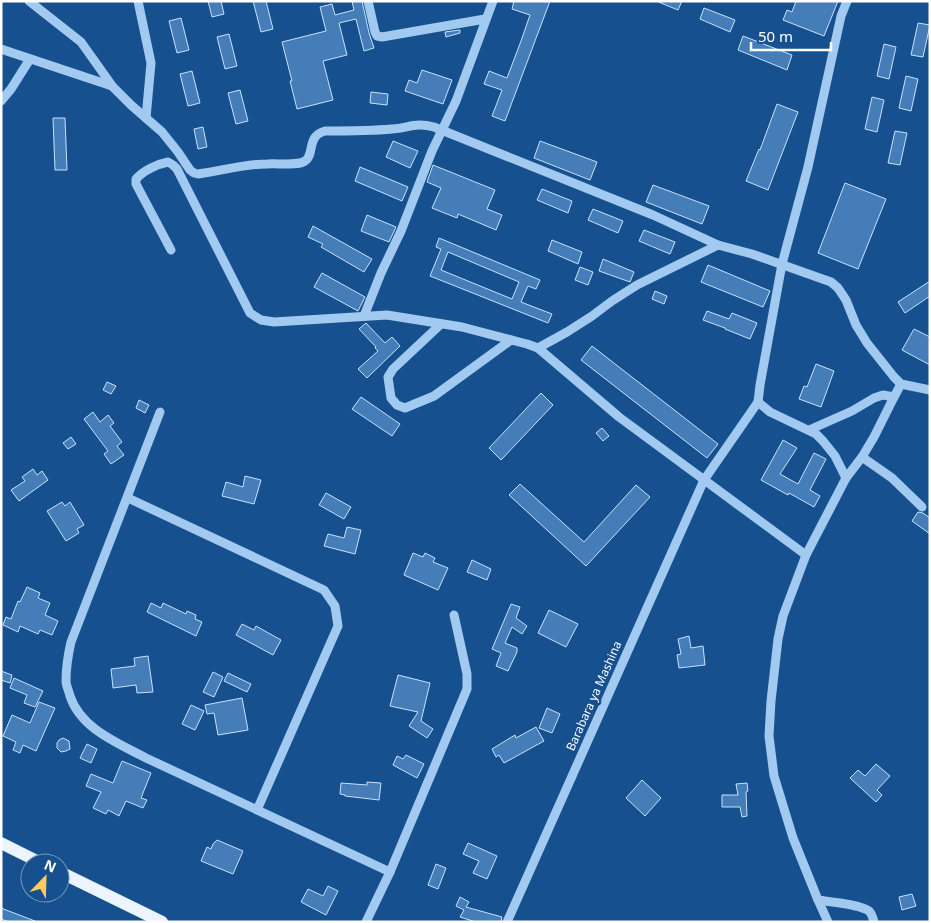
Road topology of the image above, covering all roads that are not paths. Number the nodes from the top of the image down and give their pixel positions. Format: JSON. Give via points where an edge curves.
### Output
{"nodes":[{"id":1,"x":29,"y":1,"type":"edge"},
{"id":2,"x":138,"y":1,"type":"edge"},
{"id":3,"x":368,"y":1,"type":"edge"},
{"id":4,"x":492,"y":1,"type":"edge"},
{"id":5,"x":847,"y":1,"type":"edge"},
{"id":6,"x":485,"y":19,"type":"junction"},
{"id":7,"x":1,"y":49,"type":"edge"},
{"id":8,"x":30,"y":59,"type":"junction"},
{"id":9,"x":113,"y":86,"type":"junction"},
{"id":10,"x":1,"y":101,"type":"edge"},
{"id":11,"x":146,"y":118,"type":"junction"},
{"id":12,"x":442,"y":130,"type":"junction"},
{"id":13,"x":178,"y":152,"type":"junction"},
{"id":14,"x":168,"y":162,"type":"junction"},
{"id":15,"x":718,"y":245,"type":"junction"},
{"id":16,"x":171,"y":250,"type":"dead end"},
{"id":17,"x":782,"y":264,"type":"junction"},
{"id":18,"x":364,"y":316,"type":"junction"},
{"id":19,"x":441,"y":324,"type":"junction"},
{"id":20,"x":511,"y":340,"type":"junction"},
{"id":21,"x":538,"y":348,"type":"junction"},
{"id":22,"x":902,"y":384,"type":"junction"},
{"id":23,"x":930,"y":390,"type":"edge"},
{"id":24,"x":894,"y":397,"type":"junction"},
{"id":25,"x":758,"y":402,"type":"junction"},
{"id":26,"x":160,"y":412,"type":"dead end"},
{"id":27,"x":809,"y":430,"type":"junction"},
{"id":28,"x":862,"y":457,"type":"junction"},
{"id":29,"x":846,"y":478,"type":"junction"},
{"id":30,"x":704,"y":480,"type":"junction"},
{"id":31,"x":128,"y":498,"type":"junction"},
{"id":32,"x":922,"y":507,"type":"dead end"},
{"id":33,"x":806,"y":554,"type":"junction"},
{"id":34,"x":454,"y":616,"type":"dead end"},
{"id":35,"x":257,"y":810,"type":"junction"},
{"id":36,"x":1,"y":844,"type":"edge"},
{"id":37,"x":20,"y":853,"type":"edge"},
{"id":38,"x":390,"y":872,"type":"junction"},
{"id":39,"x":70,"y":877,"type":"edge"},
{"id":40,"x":818,"y":900,"type":"junction"},
{"id":41,"x":162,"y":922,"type":"edge"},
{"id":42,"x":366,"y":922,"type":"edge"},
{"id":43,"x":507,"y":922,"type":"edge"},
{"id":44,"x":828,"y":922,"type":"edge"},
{"id":45,"x":874,"y":922,"type":"edge"}],
"edges":[{"from":1,"to":9,"type":"street","via":[[81,42]]},
{"from":2,"to":11,"type":"street","via":[[151,63]]},
{"from":3,"to":6,"type":"street","via":[[375,32],[382,37]]},
{"from":4,"to":6,"type":"street"},
{"from":5,"to":17,"type":"street"},
{"from":6,"to":12,"type":"street","via":[[456,101]]},
{"from":7,"to":8,"type":"street"},
{"from":8,"to":9,"type":"street"},
{"from":8,"to":10,"type":"street"},
{"from":9,"to":11,"type":"street"},
{"from":11,"to":13,"type":"street"},
{"from":12,"to":13,"type":"street","via":[[413,124],[394,129],[325,131],[313,141],[308,160],[304,162],[257,164],[198,174],[190,170]]},
{"from":12,"to":15,"type":"street","via":[[654,215]]},
{"from":12,"to":18,"type":"street"},
{"from":13,"to":14,"type":"street"},
{"from":14,"to":16,"type":"street","via":[[140,175],[136,184]]},
{"from":14,"to":18,"type":"street","via":[[177,170],[250,313],[261,320],[274,322]]},
{"from":15,"to":17,"type":"street"},
{"from":15,"to":21,"type":"street","via":[[637,285]]},
{"from":17,"to":22,"type":"street","via":[[831,282],[838,288],[867,343]]},
{"from":17,"to":25,"type":"street"},
{"from":18,"to":19,"type":"street"},
{"from":19,"to":20,"type":"street"},
{"from":19,"to":20,"type":"street","via":[[388,377],[391,398],[397,405],[406,408],[434,396]]},
{"from":20,"to":21,"type":"street"},
{"from":21,"to":30,"type":"street","via":[[619,417]]},
{"from":22,"to":23,"type":"street"},
{"from":22,"to":24,"type":"street"},
{"from":24,"to":27,"type":"street","via":[[874,398]]},
{"from":24,"to":28,"type":"street"},
{"from":25,"to":27,"type":"street","via":[[770,412]]},
{"from":25,"to":30,"type":"street","name":"Barabara ya Mashina"},
{"from":26,"to":31,"type":"street"},
{"from":27,"to":29,"type":"street","via":[[824,441]]},
{"from":28,"to":29,"type":"street"},
{"from":28,"to":32,"type":"street","via":[[892,478]]},
{"from":29,"to":33,"type":"street"},
{"from":30,"to":33,"type":"street"},
{"from":30,"to":43,"type":"street","name":"Barabara ya Mashina"},
{"from":31,"to":35,"type":"street","via":[[71,642],[66,683],[73,705],[94,729],[116,742]]},
{"from":31,"to":35,"type":"street","via":[[324,590],[335,606],[338,626]]},
{"from":33,"to":40,"type":"street","via":[[778,639],[769,736],[774,776],[793,838]]},
{"from":34,"to":38,"type":"street","via":[[467,674],[467,689]]},
{"from":35,"to":38,"type":"street"},
{"from":36,"to":37,"type":"main road"},
{"from":38,"to":42,"type":"street"},
{"from":39,"to":41,"type":"main road"},
{"from":40,"to":44,"type":"street"},
{"from":40,"to":45,"type":"street","via":[[861,907],[870,912]]}]}
